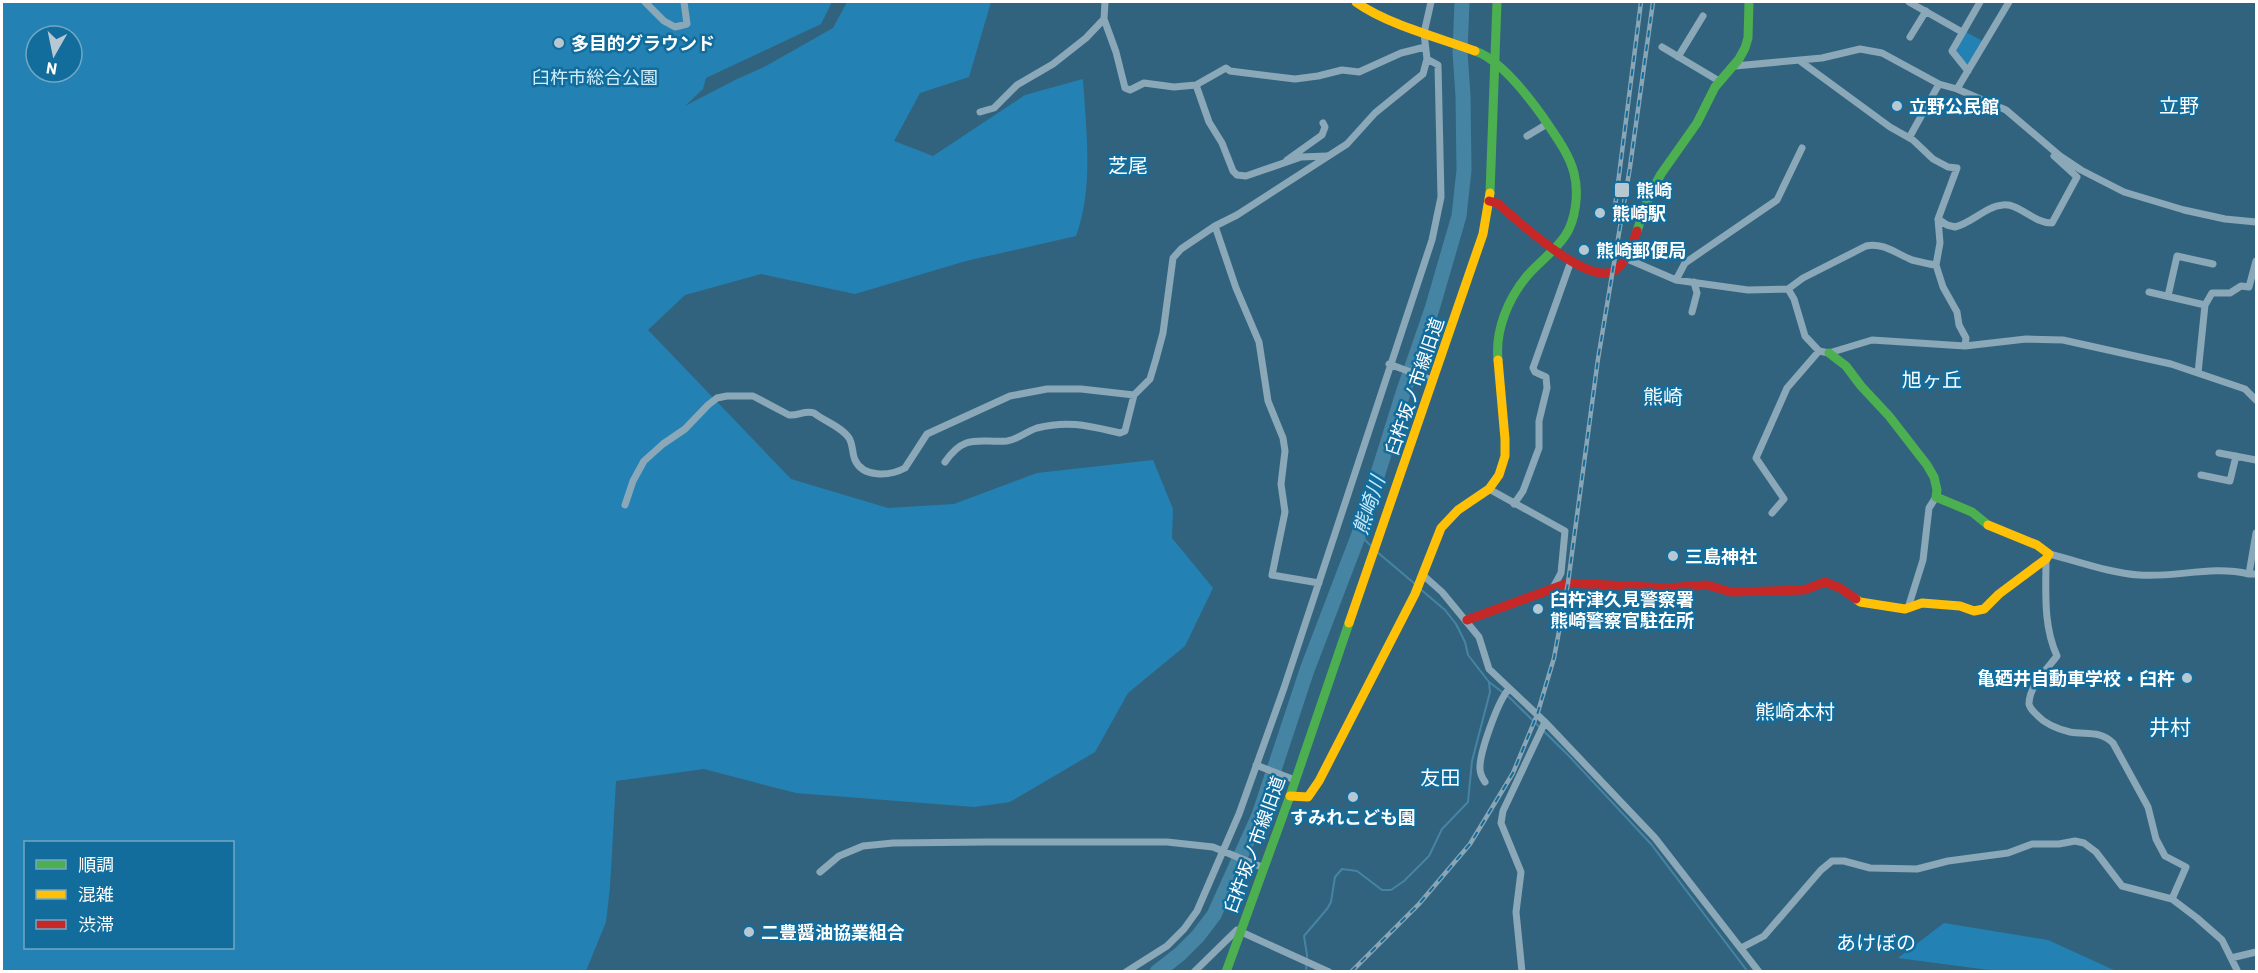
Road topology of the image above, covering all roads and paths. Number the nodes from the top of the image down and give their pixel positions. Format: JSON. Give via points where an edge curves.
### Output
{"nodes":[{"id":1,"x":645,"y":2,"type":"edge"},
{"id":2,"x":684,"y":2,"type":"edge"},
{"id":3,"x":1106,"y":2,"type":"edge"},
{"id":4,"x":1356,"y":2,"type":"edge"},
{"id":5,"x":1431,"y":2,"type":"edge"},
{"id":6,"x":1497,"y":2,"type":"edge"},
{"id":7,"x":1749,"y":2,"type":"edge"},
{"id":8,"x":1909,"y":2,"type":"edge"},
{"id":9,"x":1980,"y":2,"type":"edge"},
{"id":10,"x":2009,"y":2,"type":"edge"},
{"id":11,"x":1926,"y":11,"type":"junction"},
{"id":12,"x":1703,"y":16,"type":"dead end"},
{"id":13,"x":1104,"y":20,"type":"junction"},
{"id":14,"x":1962,"y":32,"type":"junction"},
{"id":15,"x":1424,"y":33,"type":"junction"},
{"id":16,"x":1910,"y":37,"type":"dead end"},
{"id":17,"x":1425,"y":47,"type":"junction"},
{"id":18,"x":1662,"y":47,"type":"dead end"},
{"id":19,"x":1678,"y":57,"type":"junction"},
{"id":20,"x":1426,"y":59,"type":"junction"},
{"id":21,"x":1800,"y":61,"type":"junction"},
{"id":22,"x":1495,"y":62,"type":"junction"},
{"id":23,"x":1735,"y":66,"type":"junction"},
{"id":24,"x":1968,"y":71,"type":"junction"},
{"id":25,"x":1719,"y":81,"type":"junction"},
{"id":26,"x":1939,"y":84,"type":"junction"},
{"id":27,"x":1196,"y":86,"type":"junction"},
{"id":28,"x":1957,"y":89,"type":"junction"},
{"id":29,"x":980,"y":112,"type":"dead end"},
{"id":30,"x":1323,"y":123,"type":"dead end"},
{"id":31,"x":1546,"y":125,"type":"junction"},
{"id":32,"x":1527,"y":136,"type":"dead end"},
{"id":33,"x":1909,"y":138,"type":"junction"},
{"id":34,"x":1802,"y":148,"type":"dead end"},
{"id":35,"x":2050,"y":148,"type":"junction"},
{"id":36,"x":1327,"y":156,"type":"junction"},
{"id":37,"x":1283,"y":163,"type":"junction"},
{"id":38,"x":1489,"y":201,"type":"junction"},
{"id":39,"x":1938,"y":219,"type":"junction"},
{"id":40,"x":2256,"y":222,"type":"edge"},
{"id":41,"x":1215,"y":226,"type":"junction"},
{"id":42,"x":1552,"y":251,"type":"junction"},
{"id":43,"x":1625,"y":258,"type":"junction"},
{"id":44,"x":1571,"y":261,"type":"junction"},
{"id":45,"x":2256,"y":261,"type":"edge"},
{"id":46,"x":2212,"y":264,"type":"dead end"},
{"id":47,"x":1936,"y":265,"type":"junction"},
{"id":48,"x":1677,"y":280,"type":"junction"},
{"id":49,"x":1694,"y":282,"type":"junction"},
{"id":50,"x":1788,"y":289,"type":"junction"},
{"id":51,"x":2149,"y":292,"type":"dead end"},
{"id":52,"x":2168,"y":296,"type":"junction"},
{"id":53,"x":2205,"y":305,"type":"junction"},
{"id":54,"x":1692,"y":312,"type":"dead end"},
{"id":55,"x":1965,"y":346,"type":"junction"},
{"id":56,"x":1819,"y":351,"type":"junction"},
{"id":57,"x":1829,"y":353,"type":"junction"},
{"id":58,"x":1390,"y":364,"type":"junction"},
{"id":59,"x":2198,"y":373,"type":"junction"},
{"id":60,"x":1430,"y":379,"type":"junction"},
{"id":61,"x":1134,"y":395,"type":"junction"},
{"id":62,"x":2256,"y":400,"type":"edge"},
{"id":63,"x":2218,"y":453,"type":"dead end"},
{"id":64,"x":2236,"y":456,"type":"junction"},
{"id":65,"x":2256,"y":460,"type":"edge"},
{"id":66,"x":945,"y":462,"type":"dead end"},
{"id":67,"x":2201,"y":475,"type":"dead end"},
{"id":68,"x":1489,"y":489,"type":"junction"},
{"id":69,"x":1936,"y":497,"type":"junction"},
{"id":70,"x":1514,"y":504,"type":"junction"},
{"id":71,"x":625,"y":505,"type":"dead end"},
{"id":72,"x":1772,"y":513,"type":"dead end"},
{"id":73,"x":2256,"y":533,"type":"edge"},
{"id":74,"x":2047,"y":556,"type":"junction"},
{"id":75,"x":2253,"y":574,"type":"edge"},
{"id":76,"x":1423,"y":578,"type":"junction"},
{"id":77,"x":1318,"y":583,"type":"junction"},
{"id":78,"x":1554,"y":586,"type":"junction"},
{"id":79,"x":1908,"y":608,"type":"junction"},
{"id":80,"x":1467,"y":620,"type":"junction"},
{"id":81,"x":1506,"y":692,"type":"junction"},
{"id":82,"x":1544,"y":724,"type":"junction"},
{"id":83,"x":1258,"y":766,"type":"junction"},
{"id":84,"x":1292,"y":779,"type":"junction"},
{"id":85,"x":1485,"y":783,"type":"dead end"},
{"id":86,"x":1290,"y":796,"type":"junction"},
{"id":87,"x":1222,"y":851,"type":"junction"},
{"id":88,"x":1260,"y":866,"type":"junction"},
{"id":89,"x":820,"y":872,"type":"dead end"},
{"id":90,"x":2172,"y":899,"type":"junction"},
{"id":91,"x":1241,"y":930,"type":"junction"},
{"id":92,"x":1741,"y":948,"type":"junction"},
{"id":93,"x":2256,"y":952,"type":"edge"},
{"id":94,"x":2230,"y":958,"type":"junction"},
{"id":95,"x":1126,"y":972,"type":"edge"},
{"id":96,"x":1194,"y":972,"type":"edge"},
{"id":97,"x":1226,"y":972,"type":"edge"},
{"id":98,"x":1329,"y":972,"type":"edge"},
{"id":99,"x":1522,"y":972,"type":"edge"},
{"id":100,"x":1759,"y":972,"type":"edge"},
{"id":101,"x":2238,"y":972,"type":"edge"}],
"edges":[{"from":1,"to":2,"type":"street","via":[[664,21],[680,27],[687,24]]},
{"from":3,"to":13,"type":"street"},
{"from":4,"to":15,"type":"street"},
{"from":5,"to":15,"type":"street"},
{"from":6,"to":22,"type":"street","name":"臼杵坂ノ市線旧道"},
{"from":7,"to":23,"type":"street","via":[[1747,42]]},
{"from":8,"to":11,"type":"street"},
{"from":9,"to":14,"type":"street"},
{"from":10,"to":24,"type":"street"},
{"from":11,"to":14,"type":"street"},
{"from":11,"to":16,"type":"street"},
{"from":12,"to":19,"type":"street"},
{"from":13,"to":27,"type":"street","via":[[1126,89],[1144,83]]},
{"from":13,"to":29,"type":"street","via":[[1053,64],[1017,85],[994,108]]},
{"from":14,"to":24,"type":"street","via":[[1952,51]]},
{"from":15,"to":17,"type":"street"},
{"from":15,"to":22,"type":"street","via":[[1487,55]]},
{"from":17,"to":20,"type":"street"},
{"from":17,"to":27,"type":"street","via":[[1401,53],[1361,72],[1342,69],[1289,78],[1226,68]]},
{"from":18,"to":19,"type":"street"},
{"from":19,"to":25,"type":"street"},
{"from":20,"to":36,"type":"street","via":[[1423,74],[1375,113],[1347,144]]},
{"from":20,"to":58,"type":"street","via":[[1438,65],[1440,207]]},
{"from":21,"to":23,"type":"street"},
{"from":21,"to":26,"type":"street","via":[[1866,49],[1882,53]]},
{"from":21,"to":33,"type":"street"},
{"from":22,"to":31,"type":"street","via":[[1532,102]]},
{"from":22,"to":38,"type":"street","name":"臼杵坂ノ市線旧道"},
{"from":23,"to":25,"type":"street"},
{"from":24,"to":28,"type":"street"},
{"from":25,"to":43,"type":"street","via":[[1650,196]]},
{"from":26,"to":28,"type":"street"},
{"from":26,"to":33,"type":"street"},
{"from":27,"to":37,"type":"street","via":[[1209,122],[1237,175],[1246,177]]},
{"from":28,"to":35,"type":"street","via":[[2006,110]]},
{"from":30,"to":37,"type":"street","via":[[1322,135]]},
{"from":31,"to":32,"type":"street"},
{"from":31,"to":42,"type":"street","via":[[1572,165],[1576,184],[1569,229]]},
{"from":33,"to":39,"type":"street","via":[[1933,159],[1957,168]]},
{"from":34,"to":48,"type":"street","via":[[1777,200],[1685,263]]},
{"from":35,"to":39,"type":"street","via":[[2054,157],[2077,177],[2052,223],[2006,204],[1956,227]]},
{"from":35,"to":40,"type":"street","via":[[2081,170],[2124,192],[2184,210]]},
{"from":36,"to":37,"type":"street"},
{"from":36,"to":41,"type":"street"},
{"from":38,"to":42,"type":"street","via":[[1497,203]]},
{"from":38,"to":60,"type":"street","name":"臼杵坂ノ市線旧道","via":[[1483,234]]},
{"from":39,"to":47,"type":"street","via":[[1940,243]]},
{"from":41,"to":61,"type":"street","via":[[1173,258],[1156,359],[1150,379]]},
{"from":41,"to":77,"type":"street","via":[[1259,342],[1268,401],[1283,438],[1281,484],[1285,512],[1272,575]]},
{"from":42,"to":44,"type":"street"},
{"from":42,"to":68,"type":"street","via":[[1511,298],[1498,334],[1505,456]]},
{"from":43,"to":44,"type":"street","via":[[1617,269],[1607,272]]},
{"from":43,"to":48,"type":"street"},
{"from":44,"to":70,"type":"street","via":[[1533,368],[1546,377],[1539,448]]},
{"from":45,"to":53,"type":"street","via":[[2249,287],[2241,286],[2230,293],[2212,292]]},
{"from":46,"to":52,"type":"street","via":[[2177,256]]},
{"from":47,"to":50,"type":"street","via":[[1873,244]]},
{"from":47,"to":55,"type":"street","via":[[1957,312]]},
{"from":48,"to":49,"type":"street"},
{"from":49,"to":50,"type":"street","via":[[1748,290]]},
{"from":49,"to":54,"type":"street","via":[[1697,294]]},
{"from":50,"to":56,"type":"street","via":[[1806,336]]},
{"from":51,"to":52,"type":"street"},
{"from":52,"to":53,"type":"street"},
{"from":53,"to":59,"type":"street"},
{"from":55,"to":57,"type":"street","via":[[1872,340]]},
{"from":55,"to":59,"type":"street","via":[[2063,340]]},
{"from":56,"to":57,"type":"street"},
{"from":56,"to":72,"type":"street","via":[[1787,388],[1756,459],[1784,499]]},
{"from":57,"to":69,"type":"street","via":[[1846,366],[1927,465],[1934,477]]},
{"from":58,"to":60,"type":"street"},
{"from":58,"to":77,"type":"street"},
{"from":59,"to":62,"type":"street","via":[[2245,389]]},
{"from":60,"to":84,"type":"street","name":"臼杵坂ノ市線旧道","via":[[1379,538]]},
{"from":61,"to":66,"type":"street","via":[[1125,431],[1120,433],[1073,423],[1055,424],[1027,431],[1009,441],[969,442],[951,453]]},
{"from":61,"to":71,"type":"street","via":[[1047,388],[1010,396],[927,434],[905,468],[886,474],[860,468],[849,438],[814,414],[789,415],[753,396],[717,398],[644,461]]},
{"from":63,"to":64,"type":"street"},
{"from":64,"to":65,"type":"street"},
{"from":64,"to":67,"type":"street","via":[[2230,482]]},
{"from":68,"to":70,"type":"street"},
{"from":68,"to":76,"type":"street","via":[[1458,510],[1441,528]]},
{"from":69,"to":74,"type":"street","via":[[1972,512],[1985,524],[2037,545]]},
{"from":69,"to":79,"type":"street","via":[[1929,508],[1923,560]]},
{"from":70,"to":78,"type":"street","via":[[1565,531],[1561,573]]},
{"from":73,"to":75,"type":"street"},
{"from":74,"to":75,"type":"street","via":[[2137,575],[2211,571]]},
{"from":74,"to":79,"type":"street","via":[[1984,609],[1922,603]]},
{"from":74,"to":90,"type":"street","via":[[2045,609],[2056,656],[2035,685],[2029,704],[2054,727],[2106,736],[2113,743],[2148,807],[2164,856],[2186,867]]},
{"from":76,"to":80,"type":"street","via":[[1442,591]]},
{"from":76,"to":86,"type":"street","via":[[1316,787],[1305,798]]},
{"from":77,"to":83,"type":"street"},
{"from":78,"to":79,"type":"street","via":[[1707,585],[1731,592],[1804,590],[1825,582],[1860,602]]},
{"from":78,"to":80,"type":"street"},
{"from":80,"to":81,"type":"street","via":[[1479,637],[1489,669]]},
{"from":81,"to":82,"type":"street"},
{"from":81,"to":85,"type":"street","via":[[1482,757],[1480,770]]},
{"from":82,"to":92,"type":"street","via":[[1655,838]]},
{"from":82,"to":99,"type":"street","via":[[1501,823],[1521,872],[1516,912]]},
{"from":83,"to":84,"type":"street"},
{"from":83,"to":87,"type":"street"},
{"from":84,"to":86,"type":"street","name":"臼杵坂ノ市線旧道"},
{"from":86,"to":88,"type":"street","name":"臼杵坂ノ市線旧道"},
{"from":87,"to":88,"type":"street"},
{"from":87,"to":89,"type":"street","via":[[1167,842],[893,843],[863,846],[839,856]]},
{"from":87,"to":95,"type":"street","via":[[1191,920],[1167,946]]},
{"from":88,"to":91,"type":"street","name":"臼杵坂ノ市線旧道"},
{"from":90,"to":92,"type":"street","via":[[2122,886],[2096,852],[2075,841],[2032,844],[2008,853],[1917,869],[1870,868],[1832,861],[1764,936]]},
{"from":90,"to":94,"type":"street","via":[[2222,940]]},
{"from":91,"to":96,"type":"street","via":[[1230,934]]},
{"from":91,"to":97,"type":"street","name":"臼杵坂ノ市線旧道"},
{"from":91,"to":98,"type":"street"},
{"from":92,"to":100,"type":"street"},
{"from":93,"to":94,"type":"street"},
{"from":94,"to":101,"type":"street"}]}
